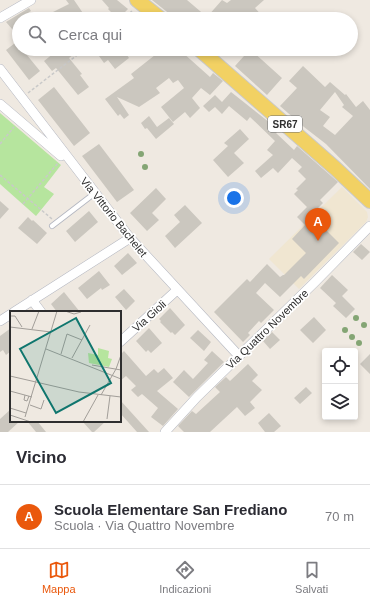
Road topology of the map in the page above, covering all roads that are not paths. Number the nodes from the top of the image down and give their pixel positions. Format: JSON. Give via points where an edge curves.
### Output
{"nodes":[{"id":1,"x":31,"y":0,"type":"edge"},
{"id":2,"x":138,"y":0,"type":"edge"},
{"id":3,"x":153,"y":12,"type":"edge"},
{"id":4,"x":0,"y":18,"type":"edge"},
{"id":5,"x":207,"y":56,"type":"edge"},
{"id":6,"x":0,"y":69,"type":"edge"},
{"id":7,"x":0,"y":104,"type":"edge"},
{"id":8,"x":66,"y":159,"type":"junction"},
{"id":9,"x":95,"y":194,"type":"junction"},
{"id":10,"x":370,"y":201,"type":"edge"},
{"id":11,"x":52,"y":226,"type":"dead end"},
{"id":12,"x":370,"y":226,"type":"edge"},
{"id":13,"x":130,"y":238,"type":"junction"},
{"id":14,"x":177,"y":290,"type":"junction"},
{"id":15,"x":32,"y":300,"type":"junction"},
{"id":16,"x":16,"y":311,"type":"edge"},
{"id":17,"x":40,"y":311,"type":"edge"},
{"id":18,"x":10,"y":315,"type":"edge"},
{"id":19,"x":0,"y":322,"type":"edge"},
{"id":20,"x":121,"y":341,"type":"edge"},
{"id":21,"x":239,"y":356,"type":"junction"},
{"id":22,"x":169,"y":431,"type":"edge"}],
"edges":[{"from":1,"to":4,"type":"street"},
{"from":2,"to":3,"type":"main road"},
{"from":5,"to":10,"type":"main road","number":"SR67"},
{"from":6,"to":8,"type":"street","name":"Via Vittorio Bachelet"},
{"from":7,"to":8,"type":"street"},
{"from":8,"to":9,"type":"street","name":"Via Vittorio Bachelet"},
{"from":9,"to":11,"type":"lane"},
{"from":9,"to":13,"type":"street","name":"Via Vittorio Bachelet"},
{"from":12,"to":21,"type":"street","name":"Via Quattro Novembre"},
{"from":13,"to":14,"type":"street","name":"Via Vittorio Bachelet"},
{"from":13,"to":15,"type":"street"},
{"from":14,"to":20,"type":"street","name":"Via Gioli"},
{"from":14,"to":21,"type":"street","name":"Via Vittorio Bachelet"},
{"from":15,"to":16,"type":"street"},
{"from":15,"to":17,"type":"street"},
{"from":18,"to":19,"type":"street"},
{"from":21,"to":22,"type":"street","name":"Via Quattro Novembre","via":[[197,397]]}]}
